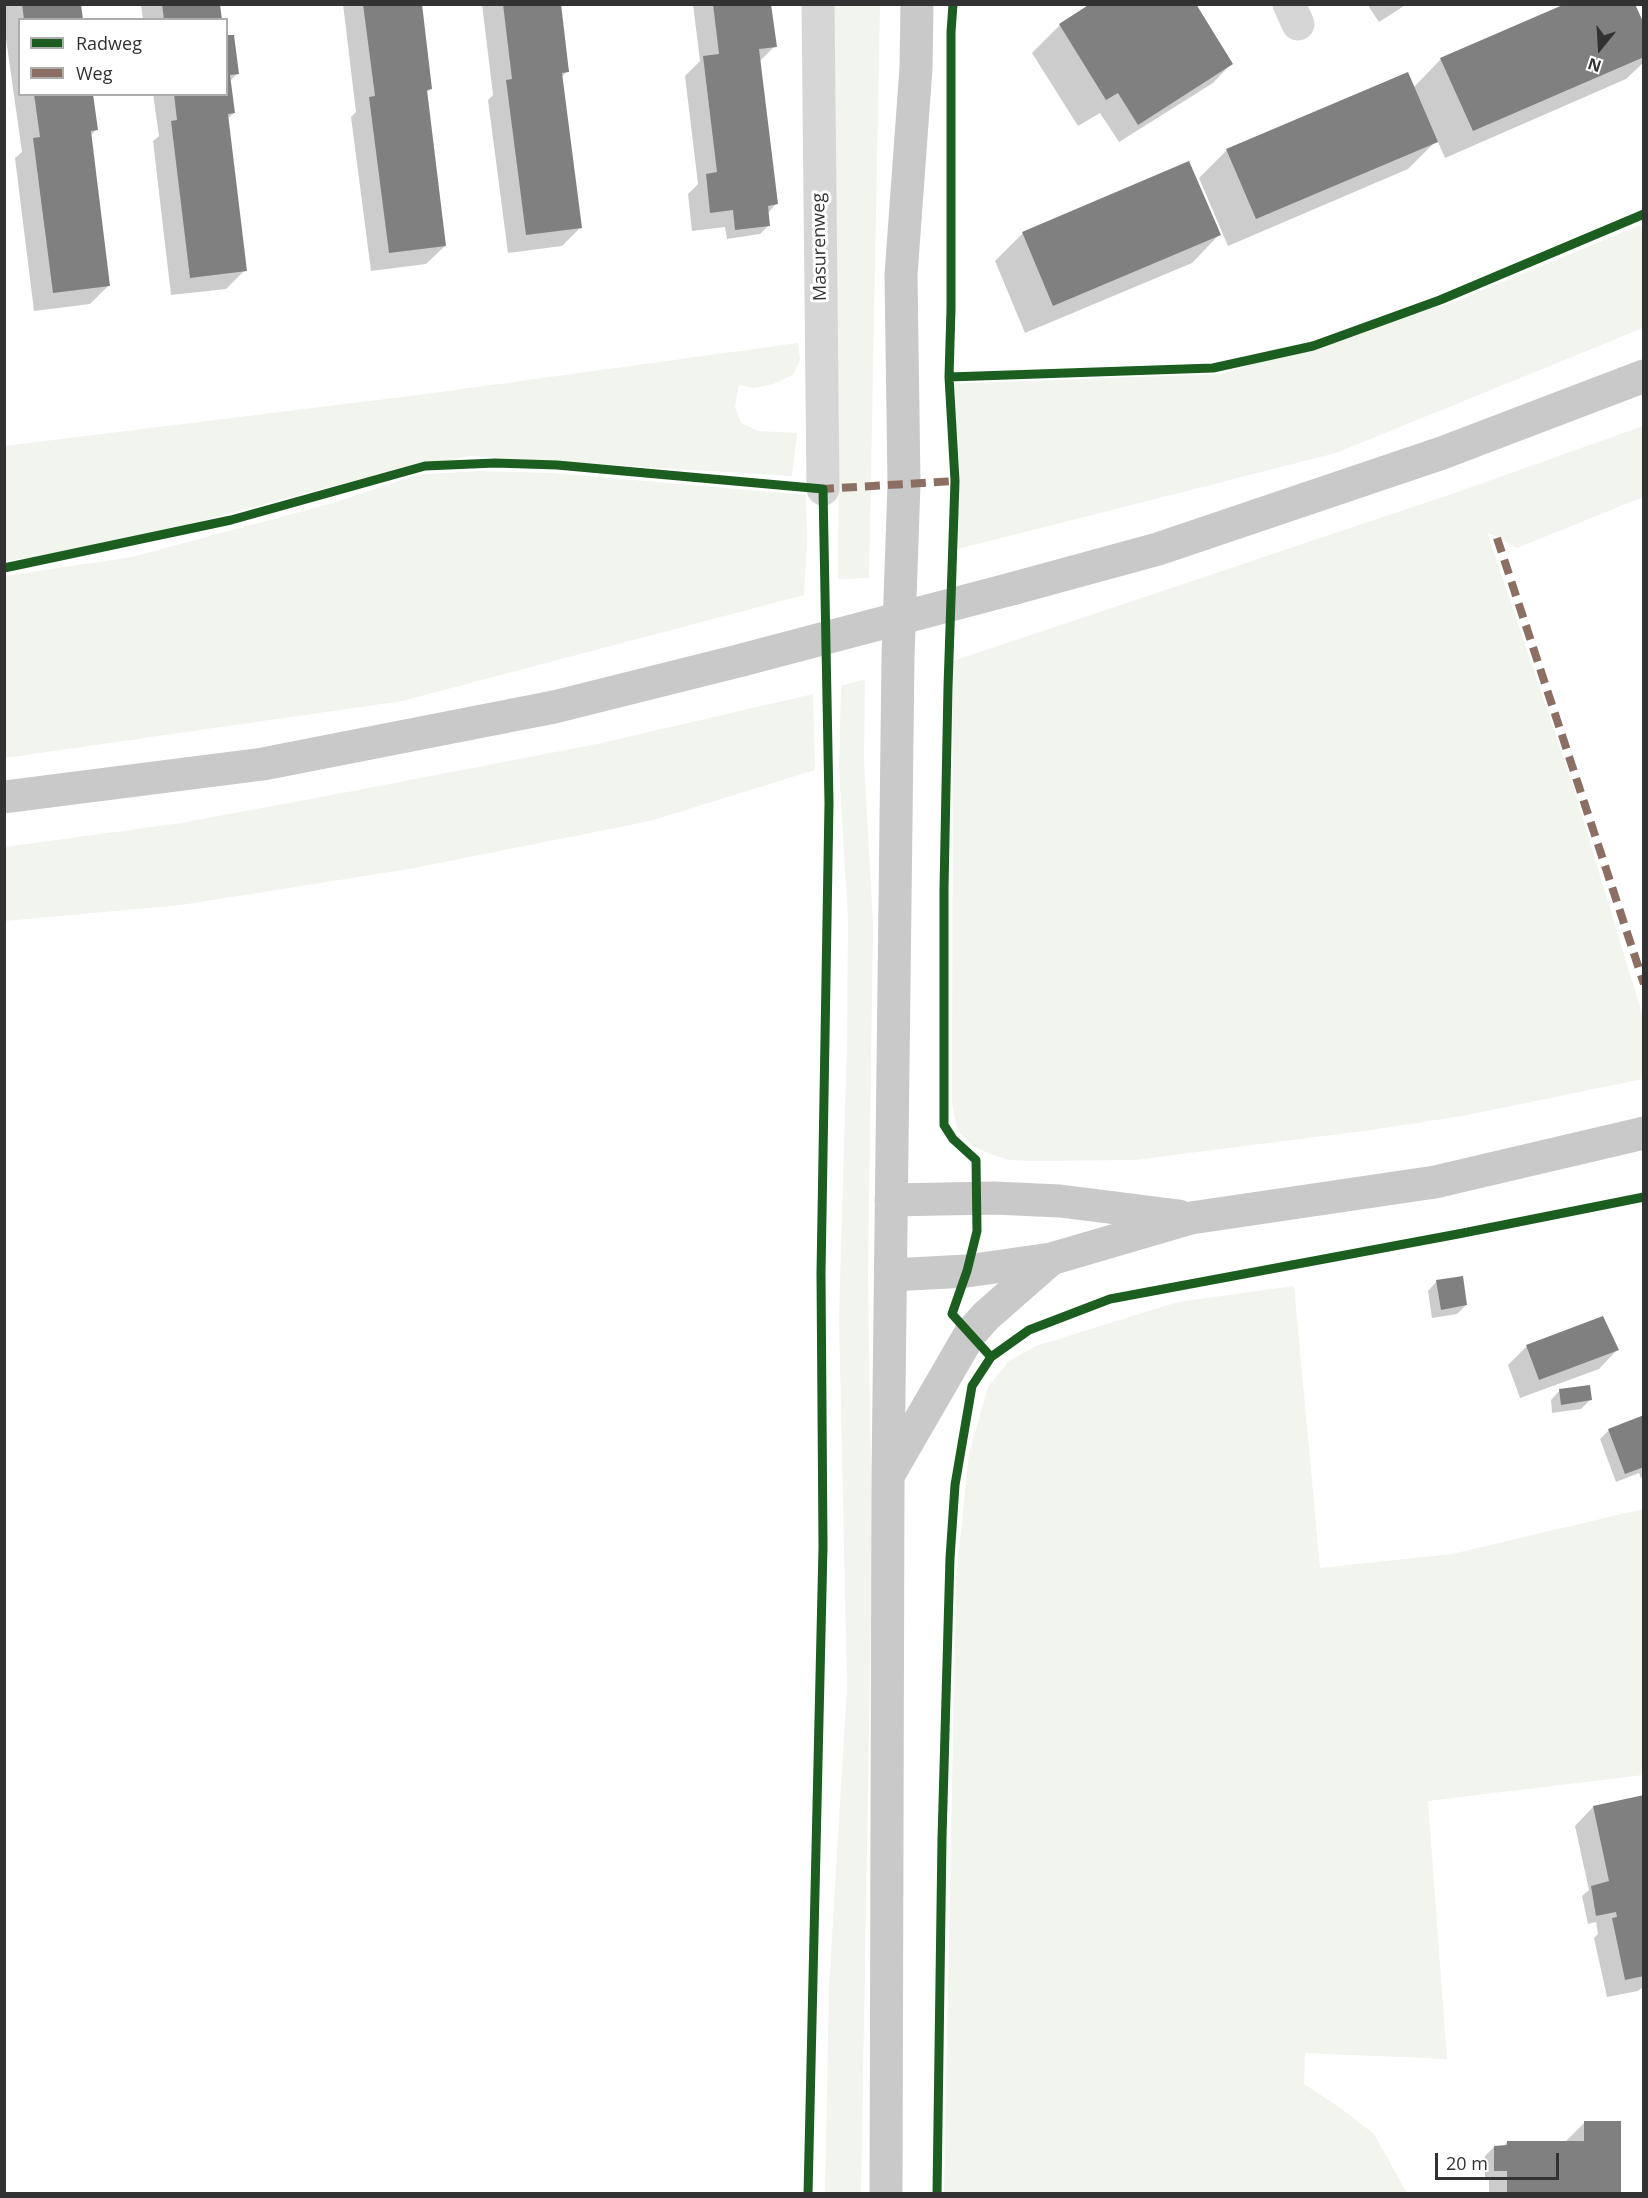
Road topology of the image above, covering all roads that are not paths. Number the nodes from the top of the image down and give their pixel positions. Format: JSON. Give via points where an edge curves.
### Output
{"nodes":[{"id":1,"x":818,"y":4,"type":"edge"},
{"id":2,"x":917,"y":4,"type":"edge"},
{"id":3,"x":1644,"y":376,"type":"edge"},
{"id":4,"x":823,"y":489,"type":"dead end"},
{"id":5,"x":4,"y":797,"type":"edge"},
{"id":6,"x":1644,"y":1133,"type":"edge"},
{"id":7,"x":891,"y":1200,"type":"junction"},
{"id":8,"x":1191,"y":1218,"type":"junction"},
{"id":9,"x":1051,"y":1259,"type":"junction"},
{"id":10,"x":891,"y":1275,"type":"junction"},
{"id":11,"x":888,"y":1475,"type":"junction"},
{"id":12,"x":886,"y":2193,"type":"edge"}],
"edges":[{"from":1,"to":4,"type":"street","name":"Masurenweg"},
{"from":2,"to":7,"type":"main road","via":[[901,275],[904,484]]},
{"from":3,"to":5,"type":"main road","bridge":true,"via":[[1409,464],[1158,549],[742,660],[554,707],[263,764]]},
{"from":6,"to":8,"type":"main road","via":[[1434,1182]]},
{"from":7,"to":8,"type":"main road","via":[[1060,1201]]},
{"from":7,"to":10,"type":"main road"},
{"from":8,"to":9,"type":"main road"},
{"from":9,"to":10,"type":"main road","via":[[967,1271]]},
{"from":9,"to":11,"type":"main road","via":[[970,1334]]},
{"from":10,"to":11,"type":"main road"},
{"from":11,"to":12,"type":"main road"}]}
